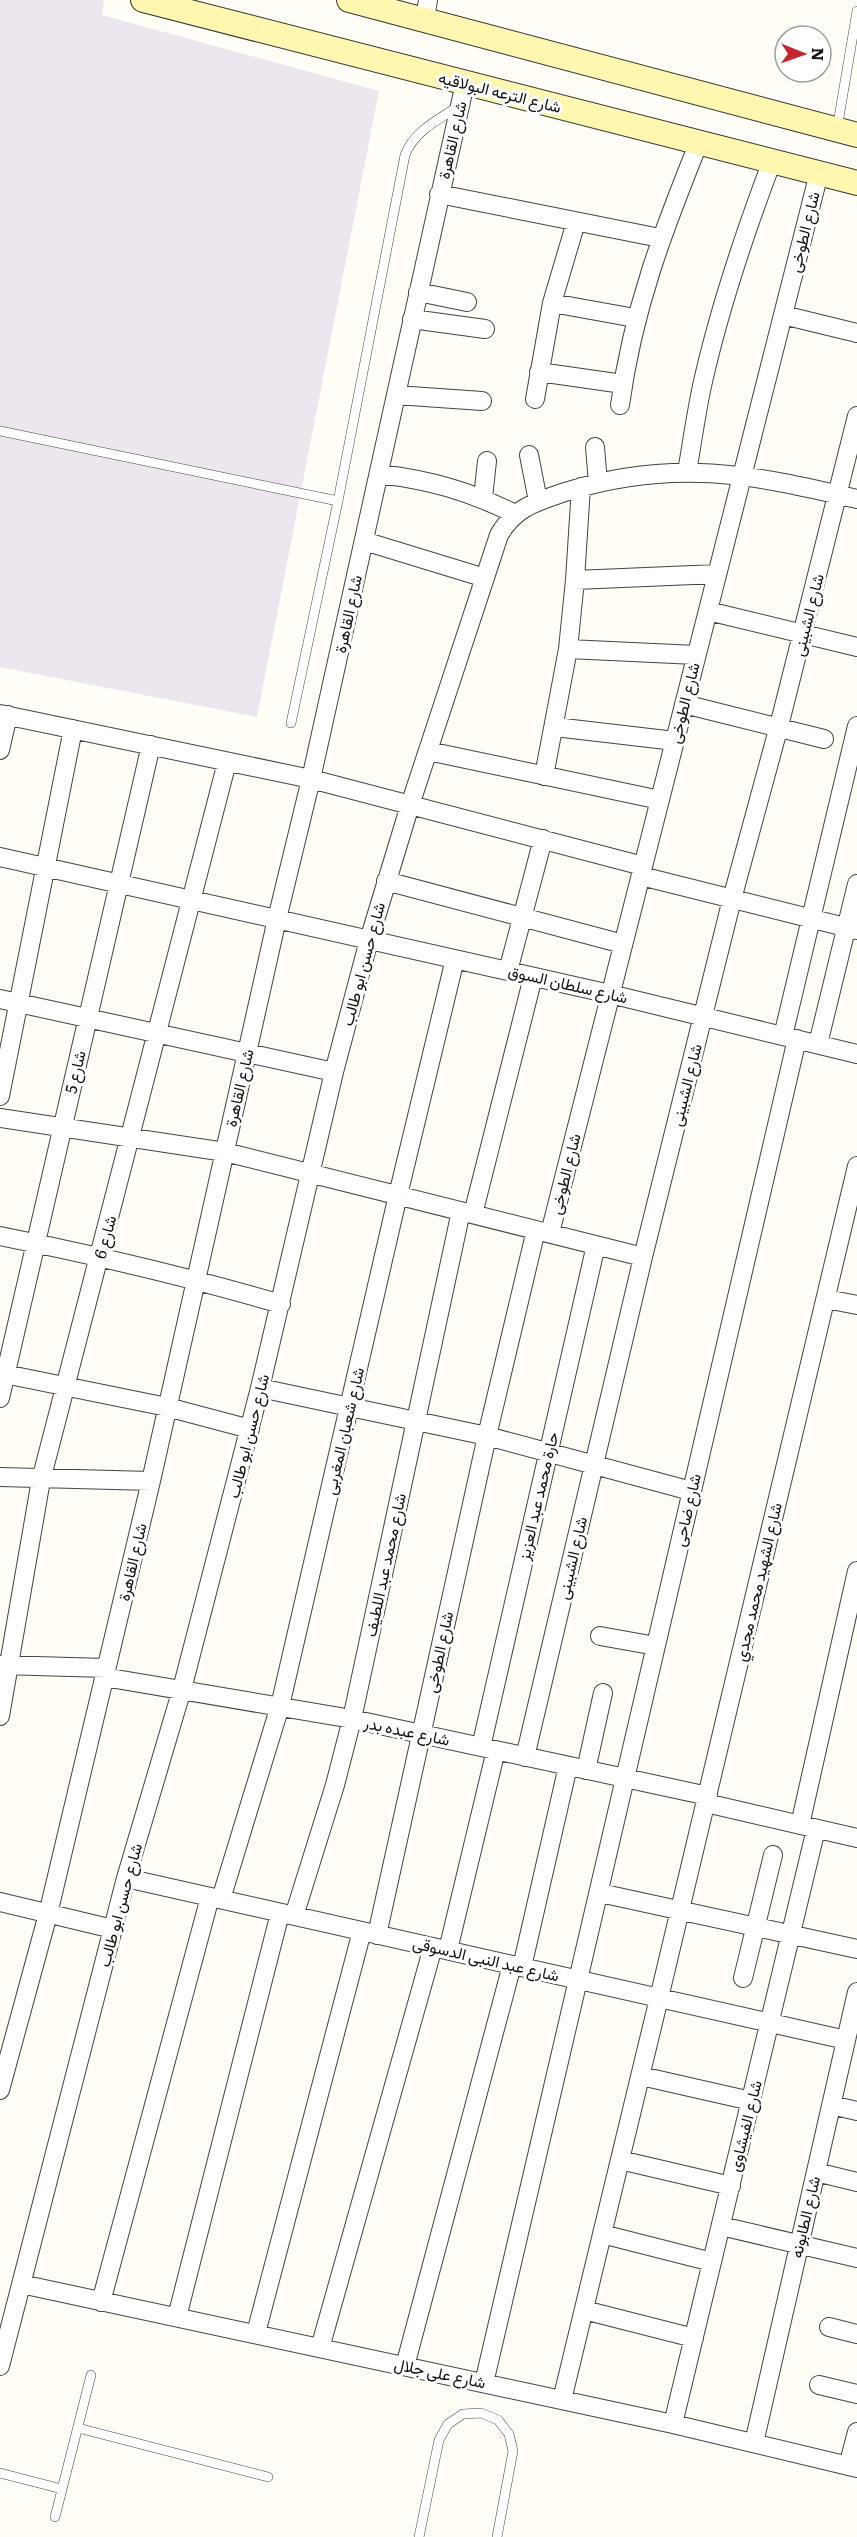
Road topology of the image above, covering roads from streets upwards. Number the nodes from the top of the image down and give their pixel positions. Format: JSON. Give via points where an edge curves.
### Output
{"nodes":[{"id":1,"x":143,"y":0,"type":"edge"},
{"id":2,"x":350,"y":0,"type":"edge"},
{"id":3,"x":426,"y":10,"type":"edge"},
{"id":4,"x":463,"y":94,"type":"junction"},
{"id":5,"x":847,"y":132,"type":"edge"},
{"id":6,"x":699,"y":142,"type":"junction"},
{"id":7,"x":772,"y":161,"type":"junction"},
{"id":8,"x":819,"y":173,"type":"junction"},
{"id":9,"x":857,"y":183,"type":"edge"},
{"id":10,"x":439,"y":194,"type":"junction"},
{"id":11,"x":576,"y":222,"type":"junction"},
{"id":12,"x":660,"y":238,"type":"junction"},
{"id":13,"x":418,"y":292,"type":"junction"},
{"id":14,"x":466,"y":302,"type":"dead end"},
{"id":15,"x":552,"y":303,"type":"junction"},
{"id":16,"x":783,"y":315,"type":"junction"},
{"id":17,"x":635,"y":318,"type":"junction"},
{"id":18,"x":412,"y":319,"type":"junction"},
{"id":19,"x":485,"y":329,"type":"dead end"},
{"id":20,"x":857,"y":333,"type":"edge"},
{"id":21,"x":539,"y":372,"type":"junction"},
{"id":22,"x":623,"y":384,"type":"junction"},
{"id":23,"x":396,"y":395,"type":"junction"},
{"id":24,"x":535,"y":399,"type":"dead end"},
{"id":25,"x":482,"y":401,"type":"dead end"},
{"id":26,"x":620,"y":405,"type":"dead end"},
{"id":27,"x":857,"y":416,"type":"edge"},
{"id":28,"x":595,"y":447,"type":"dead end"},
{"id":29,"x":529,"y":455,"type":"dead end"},
{"id":30,"x":487,"y":461,"type":"dead end"},
{"id":31,"x":687,"y":472,"type":"junction"},
{"id":32,"x":379,"y":474,"type":"junction"},
{"id":33,"x":742,"y":475,"type":"junction"},
{"id":34,"x":589,"y":485,"type":"junction"},
{"id":35,"x":838,"y":494,"type":"junction"},
{"id":36,"x":483,"y":498,"type":"junction"},
{"id":37,"x":857,"y":499,"type":"edge"},
{"id":38,"x":538,"y":501,"type":"junction"},
{"id":39,"x":514,"y":514,"type":"junction"},
{"id":40,"x":364,"y":541,"type":"junction"},
{"id":41,"x":717,"y":574,"type":"junction"},
{"id":42,"x":485,"y":578,"type":"junction"},
{"id":43,"x":576,"y":580,"type":"junction"},
{"id":44,"x":708,"y":611,"type":"junction"},
{"id":45,"x":803,"y":634,"type":"junction"},
{"id":46,"x":857,"y":647,"type":"edge"},
{"id":47,"x":568,"y":649,"type":"junction"},
{"id":48,"x":696,"y":655,"type":"junction"},
{"id":49,"x":684,"y":704,"type":"junction"},
{"id":50,"x":4,"y":714,"type":"edge"},
{"id":51,"x":779,"y":726,"type":"junction"},
{"id":52,"x":857,"y":726,"type":"edge"},
{"id":53,"x":555,"y":727,"type":"junction"},
{"id":54,"x":73,"y":729,"type":"junction"},
{"id":55,"x":824,"y":739,"type":"dead end"},
{"id":56,"x":675,"y":741,"type":"junction"},
{"id":57,"x":151,"y":745,"type":"junction"},
{"id":58,"x":0,"y":750,"type":"edge"},
{"id":59,"x":428,"y":751,"type":"junction"},
{"id":60,"x":227,"y":762,"type":"junction"},
{"id":61,"x":544,"y":776,"type":"junction"},
{"id":62,"x":311,"y":779,"type":"junction"},
{"id":63,"x":660,"y":800,"type":"junction"},
{"id":64,"x":410,"y":805,"type":"junction"},
{"id":65,"x":543,"y":839,"type":"junction"},
{"id":66,"x":0,"y":857,"type":"edge"},
{"id":67,"x":45,"y":867,"type":"junction"},
{"id":68,"x":642,"y":871,"type":"junction"},
{"id":69,"x":386,"y":881,"type":"junction"},
{"id":70,"x":119,"y":884,"type":"junction"},
{"id":71,"x":857,"y":884,"type":"edge"},
{"id":72,"x":732,"y":899,"type":"junction"},
{"id":73,"x":192,"y":900,"type":"junction"},
{"id":74,"x":523,"y":917,"type":"junction"},
{"id":75,"x":277,"y":919,"type":"junction"},
{"id":76,"x":811,"y":919,"type":"junction"},
{"id":77,"x":852,"y":929,"type":"edge"},
{"id":78,"x":369,"y":940,"type":"junction"},
{"id":79,"x":623,"y":944,"type":"junction"},
{"id":80,"x":455,"y":959,"type":"junction"},
{"id":81,"x":508,"y":971,"type":"junction"},
{"id":82,"x":533,"y":977,"type":"junction"},
{"id":83,"x":610,"y":994,"type":"junction"},
{"id":84,"x":0,"y":999,"type":"edge"},
{"id":85,"x":19,"y":1003,"type":"junction"},
{"id":86,"x":88,"y":1017,"type":"junction"},
{"id":87,"x":703,"y":1017,"type":"junction"},
{"id":88,"x":159,"y":1032,"type":"junction"},
{"id":89,"x":790,"y":1038,"type":"junction"},
{"id":90,"x":818,"y":1044,"type":"junction"},
{"id":91,"x":248,"y":1052,"type":"junction"},
{"id":92,"x":857,"y":1054,"type":"edge"},
{"id":93,"x":334,"y":1072,"type":"junction"},
{"id":94,"x":0,"y":1096,"type":"edge"},
{"id":95,"x":0,"y":1118,"type":"edge"},
{"id":96,"x":62,"y":1128,"type":"junction"},
{"id":97,"x":132,"y":1137,"type":"junction"},
{"id":98,"x":225,"y":1152,"type":"junction"},
{"id":99,"x":857,"y":1166,"type":"edge"},
{"id":100,"x":312,"y":1174,"type":"junction"},
{"id":101,"x":398,"y":1195,"type":"junction"},
{"id":102,"x":467,"y":1213,"type":"junction"},
{"id":103,"x":543,"y":1231,"type":"junction"},
{"id":104,"x":0,"y":1236,"type":"edge"},
{"id":105,"x":36,"y":1243,"type":"junction"},
{"id":106,"x":596,"y":1245,"type":"junction"},
{"id":107,"x":100,"y":1256,"type":"junction"},
{"id":108,"x":643,"y":1257,"type":"junction"},
{"id":109,"x":196,"y":1279,"type":"junction"},
{"id":110,"x":826,"y":1299,"type":"junction"},
{"id":111,"x":280,"y":1304,"type":"junction"},
{"id":112,"x":857,"y":1305,"type":"edge"},
{"id":113,"x":3,"y":1373,"type":"edge"},
{"id":114,"x":66,"y":1386,"type":"junction"},
{"id":115,"x":260,"y":1388,"type":"junction"},
{"id":116,"x":0,"y":1398,"type":"edge"},
{"id":117,"x":350,"y":1406,"type":"junction"},
{"id":118,"x":167,"y":1407,"type":"junction"},
{"id":119,"x":417,"y":1420,"type":"junction"},
{"id":120,"x":250,"y":1429,"type":"junction"},
{"id":121,"x":487,"y":1436,"type":"junction"},
{"id":122,"x":548,"y":1451,"type":"junction"},
{"id":123,"x":594,"y":1464,"type":"junction"},
{"id":124,"x":0,"y":1477,"type":"edge"},
{"id":125,"x":41,"y":1480,"type":"junction"},
{"id":126,"x":151,"y":1481,"type":"junction"},
{"id":127,"x":691,"y":1491,"type":"junction"},
{"id":128,"x":857,"y":1571,"type":"edge"},
{"id":129,"x":600,"y":1636,"type":"dead end"},
{"id":130,"x":656,"y":1646,"type":"junction"},
{"id":131,"x":5,"y":1666,"type":"edge"},
{"id":132,"x":105,"y":1673,"type":"junction"},
{"id":133,"x":182,"y":1689,"type":"junction"},
{"id":134,"x":603,"y":1693,"type":"dead end"},
{"id":135,"x":280,"y":1706,"type":"junction"},
{"id":136,"x":0,"y":1716,"type":"edge"},
{"id":137,"x":352,"y":1719,"type":"junction"},
{"id":138,"x":421,"y":1734,"type":"junction"},
{"id":139,"x":489,"y":1749,"type":"junction"},
{"id":140,"x":525,"y":1756,"type":"junction"},
{"id":141,"x":577,"y":1768,"type":"junction"},
{"id":142,"x":626,"y":1779,"type":"junction"},
{"id":143,"x":707,"y":1800,"type":"junction"},
{"id":144,"x":808,"y":1827,"type":"junction"},
{"id":145,"x":857,"y":1838,"type":"edge"},
{"id":146,"x":773,"y":1855,"type":"dead end"},
{"id":147,"x":126,"y":1878,"type":"junction"},
{"id":148,"x":600,"y":1893,"type":"junction"},
{"id":149,"x":215,"y":1898,"type":"junction"},
{"id":150,"x":0,"y":1902,"type":"edge"},
{"id":151,"x":680,"y":1911,"type":"junction"},
{"id":152,"x":48,"y":1914,"type":"junction"},
{"id":153,"x":287,"y":1914,"type":"junction"},
{"id":154,"x":756,"y":1927,"type":"junction"},
{"id":155,"x":113,"y":1929,"type":"junction"},
{"id":156,"x":370,"y":1933,"type":"junction"},
{"id":157,"x":791,"y":1934,"type":"junction"},
{"id":158,"x":857,"y":1948,"type":"edge"},
{"id":159,"x":440,"y":1949,"type":"junction"},
{"id":160,"x":517,"y":1966,"type":"junction"},
{"id":161,"x":743,"y":1978,"type":"dead end"},
{"id":162,"x":579,"y":1980,"type":"junction"},
{"id":163,"x":857,"y":1992,"type":"edge"},
{"id":164,"x":660,"y":1998,"type":"junction"},
{"id":165,"x":770,"y":2023,"type":"junction"},
{"id":166,"x":850,"y":2034,"type":"edge"},
{"id":167,"x":641,"y":2076,"type":"junction"},
{"id":168,"x":0,"y":2090,"type":"edge"},
{"id":169,"x":751,"y":2101,"type":"junction"},
{"id":170,"x":831,"y":2105,"type":"junction"},
{"id":171,"x":857,"y":2111,"type":"edge"},
{"id":172,"x":620,"y":2160,"type":"junction"},
{"id":173,"x":816,"y":2172,"type":"junction"},
{"id":174,"x":857,"y":2182,"type":"edge"},
{"id":175,"x":730,"y":2186,"type":"junction"},
{"id":176,"x":721,"y":2226,"type":"junction"},
{"id":177,"x":602,"y":2234,"type":"junction"},
{"id":178,"x":799,"y":2245,"type":"junction"},
{"id":179,"x":857,"y":2258,"type":"edge"},
{"id":180,"x":712,"y":2262,"type":"junction"},
{"id":181,"x":21,"y":2284,"type":"junction"},
{"id":182,"x":101,"y":2302,"type":"junction"},
{"id":183,"x":584,"y":2310,"type":"junction"},
{"id":184,"x":177,"y":2317,"type":"junction"},
{"id":185,"x":829,"y":2327,"type":"dead end"},
{"id":186,"x":256,"y":2333,"type":"junction"},
{"id":187,"x":857,"y":2334,"type":"edge"},
{"id":188,"x":694,"y":2338,"type":"junction"},
{"id":189,"x":320,"y":2348,"type":"junction"},
{"id":190,"x":0,"y":2366,"type":"edge"},
{"id":191,"x":405,"y":2366,"type":"junction"},
{"id":192,"x":484,"y":2383,"type":"junction"},
{"id":193,"x":819,"y":2385,"type":"dead end"},
{"id":194,"x":857,"y":2394,"type":"edge"},
{"id":195,"x":562,"y":2400,"type":"junction"},
{"id":196,"x":673,"y":2424,"type":"junction"},
{"id":197,"x":857,"y":2432,"type":"edge"},
{"id":198,"x":754,"y":2443,"type":"junction"},
{"id":199,"x":853,"y":2467,"type":"edge"}],
"edges":[{"from":1,"to":4,"type":"street","name":"شارع الترعه البولاقيه"},
{"from":2,"to":3,"type":"street"},
{"from":3,"to":5,"type":"street"},
{"from":4,"to":6,"type":"street","name":"شارع الترعه البولاقيه"},
{"from":4,"to":10,"type":"street","name":"شارع القاهرة"},
{"from":6,"to":7,"type":"street","name":"شارع الترعه البولاقيه"},
{"from":6,"to":12,"type":"street"},
{"from":7,"to":8,"type":"street","name":"شارع الترعه البولاقيه"},
{"from":7,"to":31,"type":"street","via":[[721,310]]},
{"from":8,"to":9,"type":"street","name":"شارع الترعه البولاقيه"},
{"from":8,"to":16,"type":"street","name":"شارع الطوخى"},
{"from":10,"to":11,"type":"street"},
{"from":10,"to":13,"type":"street","name":"شارع القاهرة"},
{"from":11,"to":12,"type":"street"},
{"from":11,"to":15,"type":"street"},
{"from":12,"to":17,"type":"street"},
{"from":13,"to":14,"type":"street"},
{"from":13,"to":18,"type":"street","name":"شارع القاهرة"},
{"from":15,"to":17,"type":"street"},
{"from":15,"to":21,"type":"street"},
{"from":16,"to":20,"type":"street"},
{"from":16,"to":33,"type":"street","name":"شارع الطوخى"},
{"from":17,"to":22,"type":"street"},
{"from":18,"to":19,"type":"street"},
{"from":18,"to":23,"type":"street","name":"شارع القاهرة"},
{"from":21,"to":22,"type":"street"},
{"from":21,"to":24,"type":"street"},
{"from":22,"to":26,"type":"street"},
{"from":23,"to":25,"type":"street"},
{"from":23,"to":32,"type":"street","name":"شارع القاهرة"},
{"from":27,"to":35,"type":"street","name":"شارع الشبينى"},
{"from":28,"to":34,"type":"street"},
{"from":29,"to":38,"type":"street"},
{"from":30,"to":36,"type":"street"},
{"from":31,"to":33,"type":"street"},
{"from":31,"to":34,"type":"street","via":[[651,473]]},
{"from":32,"to":36,"type":"street","via":[[449,486]]},
{"from":32,"to":40,"type":"street","name":"شارع القاهرة"},
{"from":33,"to":35,"type":"street"},
{"from":33,"to":41,"type":"street","name":"شارع الطوخى"},
{"from":34,"to":38,"type":"street"},
{"from":34,"to":43,"type":"street"},
{"from":35,"to":37,"type":"street"},
{"from":35,"to":45,"type":"street","name":"شارع الشبينى"},
{"from":36,"to":39,"type":"street"},
{"from":38,"to":39,"type":"street"},
{"from":39,"to":42,"type":"street","name":"شارع حسن ابو طالب","via":[[499,535]]},
{"from":40,"to":42,"type":"street"},
{"from":40,"to":62,"type":"street","name":"شارع القاهرة"},
{"from":41,"to":43,"type":"street"},
{"from":41,"to":44,"type":"street","name":"شارع الطوخى"},
{"from":42,"to":59,"type":"street","name":"شارع حسن ابو طالب"},
{"from":43,"to":47,"type":"street"},
{"from":44,"to":45,"type":"street"},
{"from":44,"to":48,"type":"street","name":"شارع الطوخى"},
{"from":45,"to":46,"type":"street"},
{"from":45,"to":51,"type":"street","name":"شارع الشبينى"},
{"from":47,"to":48,"type":"street"},
{"from":47,"to":53,"type":"street"},
{"from":48,"to":49,"type":"street","name":"شارع الطوخى"},
{"from":49,"to":51,"type":"street"},
{"from":49,"to":56,"type":"street","name":"شارع الطوخى"},
{"from":50,"to":54,"type":"street"},
{"from":50,"to":58,"type":"street"},
{"from":51,"to":55,"type":"street"},
{"from":51,"to":72,"type":"street","name":"شارع الشبينى"},
{"from":52,"to":76,"type":"street","name":"شارع ضاحى"},
{"from":53,"to":56,"type":"street"},
{"from":53,"to":61,"type":"street"},
{"from":54,"to":57,"type":"street"},
{"from":54,"to":67,"type":"street"},
{"from":56,"to":63,"type":"street","name":"شارع الطوخى"},
{"from":57,"to":60,"type":"street"},
{"from":57,"to":70,"type":"street","name":"شارع 5"},
{"from":59,"to":61,"type":"street"},
{"from":59,"to":64,"type":"street","name":"شارع حسن ابو طالب"},
{"from":60,"to":62,"type":"street"},
{"from":60,"to":73,"type":"street","name":"شارع 6"},
{"from":61,"to":63,"type":"street"},
{"from":62,"to":64,"type":"street"},
{"from":62,"to":75,"type":"street","name":"شارع القاهرة"},
{"from":63,"to":68,"type":"street","name":"شارع الطوخى"},
{"from":64,"to":65,"type":"street"},
{"from":64,"to":69,"type":"street","name":"شارع حسن ابو طالب"},
{"from":65,"to":68,"type":"street"},
{"from":65,"to":74,"type":"street"},
{"from":66,"to":67,"type":"street","name":"شارع سلطان السوق"},
{"from":67,"to":70,"type":"street","name":"شارع سلطان السوق"},
{"from":67,"to":85,"type":"street"},
{"from":68,"to":72,"type":"street"},
{"from":68,"to":79,"type":"street","name":"شارع الطوخى"},
{"from":69,"to":74,"type":"street"},
{"from":69,"to":78,"type":"street","name":"شارع حسن ابو طالب"},
{"from":70,"to":73,"type":"street","name":"شارع سلطان السوق"},
{"from":70,"to":86,"type":"street","name":"شارع 5"},
{"from":71,"to":77,"type":"street"},
{"from":72,"to":76,"type":"street"},
{"from":72,"to":87,"type":"street","name":"شارع الشبينى"},
{"from":73,"to":75,"type":"street","name":"شارع سلطان السوق"},
{"from":73,"to":88,"type":"street","name":"شارع 6"},
{"from":74,"to":79,"type":"street"},
{"from":74,"to":81,"type":"street"},
{"from":75,"to":78,"type":"street","name":"شارع سلطان السوق"},
{"from":75,"to":91,"type":"street","name":"شارع القاهرة"},
{"from":76,"to":77,"type":"street"},
{"from":76,"to":89,"type":"street","name":"شارع ضاحى"},
{"from":77,"to":90,"type":"street"},
{"from":78,"to":80,"type":"street","name":"شارع سلطان السوق"},
{"from":78,"to":93,"type":"street","name":"شارع حسن ابو طالب"},
{"from":79,"to":83,"type":"street","name":"شارع الطوخى"},
{"from":80,"to":81,"type":"street","name":"شارع سلطان السوق"},
{"from":80,"to":101,"type":"street","name":"شارع شعبان المغربى"},
{"from":81,"to":82,"type":"street","name":"شارع سلطان السوق"},
{"from":82,"to":83,"type":"street","name":"شارع سلطان السوق"},
{"from":82,"to":102,"type":"street","name":"شارع محمد عبد اللطيف"},
{"from":83,"to":87,"type":"street","name":"شارع سلطان السوق"},
{"from":83,"to":103,"type":"street","name":"شارع الطوخى"},
{"from":84,"to":85,"type":"street"},
{"from":85,"to":86,"type":"street"},
{"from":85,"to":94,"type":"street"},
{"from":86,"to":88,"type":"street"},
{"from":86,"to":96,"type":"street","name":"شارع 5"},
{"from":87,"to":89,"type":"street","name":"شارع سلطان السوق"},
{"from":87,"to":108,"type":"street","name":"شارع الشبينى"},
{"from":88,"to":91,"type":"street"},
{"from":88,"to":97,"type":"street","name":"شارع 6"},
{"from":89,"to":90,"type":"street","name":"شارع سلطان السوق"},
{"from":89,"to":127,"type":"street","name":"شارع ضاحى"},
{"from":90,"to":92,"type":"street","name":"شارع سلطان السوق"},
{"from":91,"to":93,"type":"street"},
{"from":91,"to":98,"type":"street","name":"شارع القاهرة"},
{"from":93,"to":100,"type":"street","name":"شارع حسن ابو طالب"},
{"from":95,"to":96,"type":"street"},
{"from":96,"to":97,"type":"street"},
{"from":96,"to":105,"type":"street","name":"شارع 5"},
{"from":97,"to":98,"type":"street"},
{"from":97,"to":107,"type":"street","name":"شارع 6"},
{"from":98,"to":100,"type":"street"},
{"from":98,"to":109,"type":"street","name":"شارع القاهرة"},
{"from":99,"to":110,"type":"street","name":"شارع الشهيد محمد مجدي"},
{"from":100,"to":101,"type":"street"},
{"from":100,"to":111,"type":"street","name":"شارع حسن ابو طالب"},
{"from":101,"to":102,"type":"street"},
{"from":101,"to":117,"type":"street","name":"شارع شعبان المغربى"},
{"from":102,"to":103,"type":"street"},
{"from":102,"to":119,"type":"street","name":"شارع محمد عبد اللطيف"},
{"from":103,"to":106,"type":"street"},
{"from":103,"to":121,"type":"street","name":"شارع الطوخى"},
{"from":104,"to":105,"type":"street"},
{"from":105,"to":107,"type":"street"},
{"from":105,"to":113,"type":"street","name":"شارع 5"},
{"from":106,"to":108,"type":"street"},
{"from":106,"to":122,"type":"street","name":"حارة محمد عبد العزيز"},
{"from":107,"to":109,"type":"street"},
{"from":107,"to":114,"type":"street","name":"شارع 6"},
{"from":108,"to":123,"type":"street","name":"شارع الشبينى"},
{"from":109,"to":111,"type":"street"},
{"from":109,"to":118,"type":"street","name":"شارع القاهرة"},
{"from":110,"to":112,"type":"street"},
{"from":110,"to":143,"type":"street","name":"شارع الشهيد محمد مجدي"},
{"from":111,"to":115,"type":"street","name":"شارع حسن ابو طالب"},
{"from":113,"to":114,"type":"street"},
{"from":113,"to":116,"type":"street","name":"شارع 5"},
{"from":114,"to":118,"type":"street"},
{"from":114,"to":125,"type":"street","name":"شارع 6"},
{"from":115,"to":117,"type":"street"},
{"from":115,"to":120,"type":"street","name":"شارع حسن ابو طالب"},
{"from":117,"to":119,"type":"street"},
{"from":117,"to":135,"type":"street","name":"شارع شعبان المغربى"},
{"from":118,"to":120,"type":"street"},
{"from":118,"to":126,"type":"street","name":"شارع القاهرة"},
{"from":119,"to":121,"type":"street"},
{"from":119,"to":137,"type":"street","name":"شارع محمد عبد اللطيف"},
{"from":120,"to":133,"type":"street","name":"شارع حسن ابو طالب"},
{"from":121,"to":122,"type":"street"},
{"from":121,"to":138,"type":"street","name":"شارع الطوخى"},
{"from":122,"to":123,"type":"street"},
{"from":122,"to":139,"type":"street","name":"حارة محمد عبد العزيز"},
{"from":123,"to":127,"type":"street"},
{"from":123,"to":140,"type":"street","name":"شارع الشبينى"},
{"from":124,"to":125,"type":"street"},
{"from":125,"to":126,"type":"street"},
{"from":125,"to":131,"type":"street","name":"شارع 6"},
{"from":126,"to":132,"type":"street","name":"شارع القاهرة"},
{"from":127,"to":130,"type":"street","name":"شارع ضاحى"},
{"from":128,"to":144,"type":"street","name":"شارع الفيشاوى"},
{"from":129,"to":130,"type":"street"},
{"from":130,"to":142,"type":"street","name":"شارع ضاحى"},
{"from":131,"to":132,"type":"street","name":"شارع عبده بدر"},
{"from":131,"to":136,"type":"street","name":"شارع 6"},
{"from":132,"to":133,"type":"street","name":"شارع عبده بدر"},
{"from":132,"to":152,"type":"street","name":"شارع القاهرة"},
{"from":133,"to":135,"type":"street","name":"شارع عبده بدر"},
{"from":133,"to":147,"type":"street","name":"شارع حسن ابو طالب"},
{"from":134,"to":141,"type":"street"},
{"from":135,"to":137,"type":"street","name":"شارع عبده بدر"},
{"from":135,"to":149,"type":"street","name":"شارع شعبان المغربى"},
{"from":137,"to":138,"type":"street","name":"شارع عبده بدر"},
{"from":137,"to":153,"type":"street","name":"شارع محمد عبد اللطيف","via":[[335,1785]]},
{"from":138,"to":139,"type":"street","name":"شارع عبده بدر"},
{"from":138,"to":156,"type":"street","name":"شارع الطوخى"},
{"from":139,"to":140,"type":"street","name":"شارع عبده بدر"},
{"from":139,"to":159,"type":"street","name":"حارة محمد عبد العزيز"},
{"from":140,"to":141,"type":"street","name":"شارع عبده بدر"},
{"from":141,"to":142,"type":"street","name":"شارع عبده بدر"},
{"from":141,"to":160,"type":"street"},
{"from":142,"to":143,"type":"street","name":"شارع عبده بدر"},
{"from":142,"to":148,"type":"street","name":"شارع ضاحى"},
{"from":143,"to":144,"type":"street","name":"شارع عبده بدر"},
{"from":143,"to":151,"type":"street","name":"شارع الشهيد محمد مجدي"},
{"from":144,"to":145,"type":"street","name":"شارع عبده بدر"},
{"from":144,"to":157,"type":"street","name":"شارع الفيشاوى"},
{"from":146,"to":154,"type":"street"},
{"from":147,"to":149,"type":"street","name":"شارع عبد النبى الدسوقى"},
{"from":147,"to":155,"type":"street","name":"شارع حسن ابو طالب"},
{"from":148,"to":151,"type":"street"},
{"from":148,"to":162,"type":"street","name":"شارع ضاحى"},
{"from":149,"to":153,"type":"street","name":"شارع عبد النبى الدسوقى"},
{"from":149,"to":182,"type":"street","name":"شارع شعبان المغربى"},
{"from":150,"to":152,"type":"street"},
{"from":151,"to":154,"type":"street"},
{"from":151,"to":164,"type":"street","name":"شارع الشهيد محمد مجدي"},
{"from":152,"to":155,"type":"street"},
{"from":152,"to":168,"type":"street","name":"شارع القاهرة"},
{"from":153,"to":156,"type":"street","name":"شارع عبد النبى الدسوقى"},
{"from":153,"to":184,"type":"street","name":"شارع محمد عبد اللطيف"},
{"from":154,"to":157,"type":"street"},
{"from":154,"to":161,"type":"street"},
{"from":155,"to":181,"type":"street","name":"شارع حسن ابو طالب"},
{"from":156,"to":159,"type":"street","name":"شارع عبد النبى الدسوقى"},
{"from":156,"to":186,"type":"street","name":"شارع الطوخى"},
{"from":157,"to":158,"type":"street"},
{"from":157,"to":165,"type":"street","name":"شارع الفيشاوى"},
{"from":159,"to":160,"type":"street","name":"شارع عبد النبى الدسوقى"},
{"from":159,"to":189,"type":"street","name":"حارة محمد عبد العزيز"},
{"from":160,"to":162,"type":"street","name":"شارع عبد النبى الدسوقى"},
{"from":160,"to":191,"type":"street"},
{"from":162,"to":164,"type":"street","name":"شارع عبد النبى الدسوقى"},
{"from":162,"to":192,"type":"street","name":"شارع ضاحى"},
{"from":163,"to":166,"type":"street","name":"شارع الطابونه"},
{"from":164,"to":165,"type":"street","name":"شارع عبد النبى الدسوقى"},
{"from":164,"to":167,"type":"street","name":"شارع الشهيد محمد مجدي"},
{"from":165,"to":166,"type":"street","name":"شارع عبد النبى الدسوقى"},
{"from":165,"to":169,"type":"street","name":"شارع الفيشاوى"},
{"from":166,"to":170,"type":"street","name":"شارع الطابونه"},
{"from":167,"to":169,"type":"street"},
{"from":167,"to":172,"type":"street","name":"شارع الشهيد محمد مجدي"},
{"from":169,"to":175,"type":"street","name":"شارع الفيشاوى"},
{"from":170,"to":171,"type":"street"},
{"from":170,"to":173,"type":"street","name":"شارع الطابونه"},
{"from":172,"to":175,"type":"street"},
{"from":172,"to":177,"type":"street","name":"شارع الشهيد محمد مجدي"},
{"from":173,"to":174,"type":"street"},
{"from":173,"to":178,"type":"street","name":"شارع الطابونه"},
{"from":175,"to":176,"type":"street","name":"شارع الفيشاوى"},
{"from":176,"to":178,"type":"street"},
{"from":176,"to":180,"type":"street","name":"شارع الفيشاوى"},
{"from":177,"to":180,"type":"street"},
{"from":177,"to":183,"type":"street","name":"شارع الشهيد محمد مجدي"},
{"from":178,"to":179,"type":"street"},
{"from":178,"to":198,"type":"street","name":"شارع الطابونه"},
{"from":180,"to":188,"type":"street","name":"شارع الفيشاوى"},
{"from":181,"to":182,"type":"street","name":"شارع على جلال"},
{"from":181,"to":190,"type":"street","name":"شارع حسن ابو طالب"},
{"from":182,"to":184,"type":"street","name":"شارع على جلال"},
{"from":183,"to":188,"type":"street"},
{"from":183,"to":195,"type":"street","name":"شارع الشهيد محمد مجدي"},
{"from":184,"to":186,"type":"street","name":"شارع على جلال"},
{"from":185,"to":187,"type":"street"},
{"from":186,"to":189,"type":"street","name":"شارع على جلال"},
{"from":188,"to":196,"type":"street","name":"شارع الفيشاوى"},
{"from":189,"to":191,"type":"street","name":"شارع على جلال"},
{"from":191,"to":192,"type":"street","name":"شارع على جلال"},
{"from":192,"to":195,"type":"street","name":"شارع على جلال"},
{"from":193,"to":194,"type":"street"},
{"from":195,"to":196,"type":"street","name":"شارع على جلال"},
{"from":196,"to":198,"type":"street","name":"شارع على جلال"},
{"from":197,"to":199,"type":"street"},
{"from":198,"to":199,"type":"street","name":"شارع على جلال"}]}
